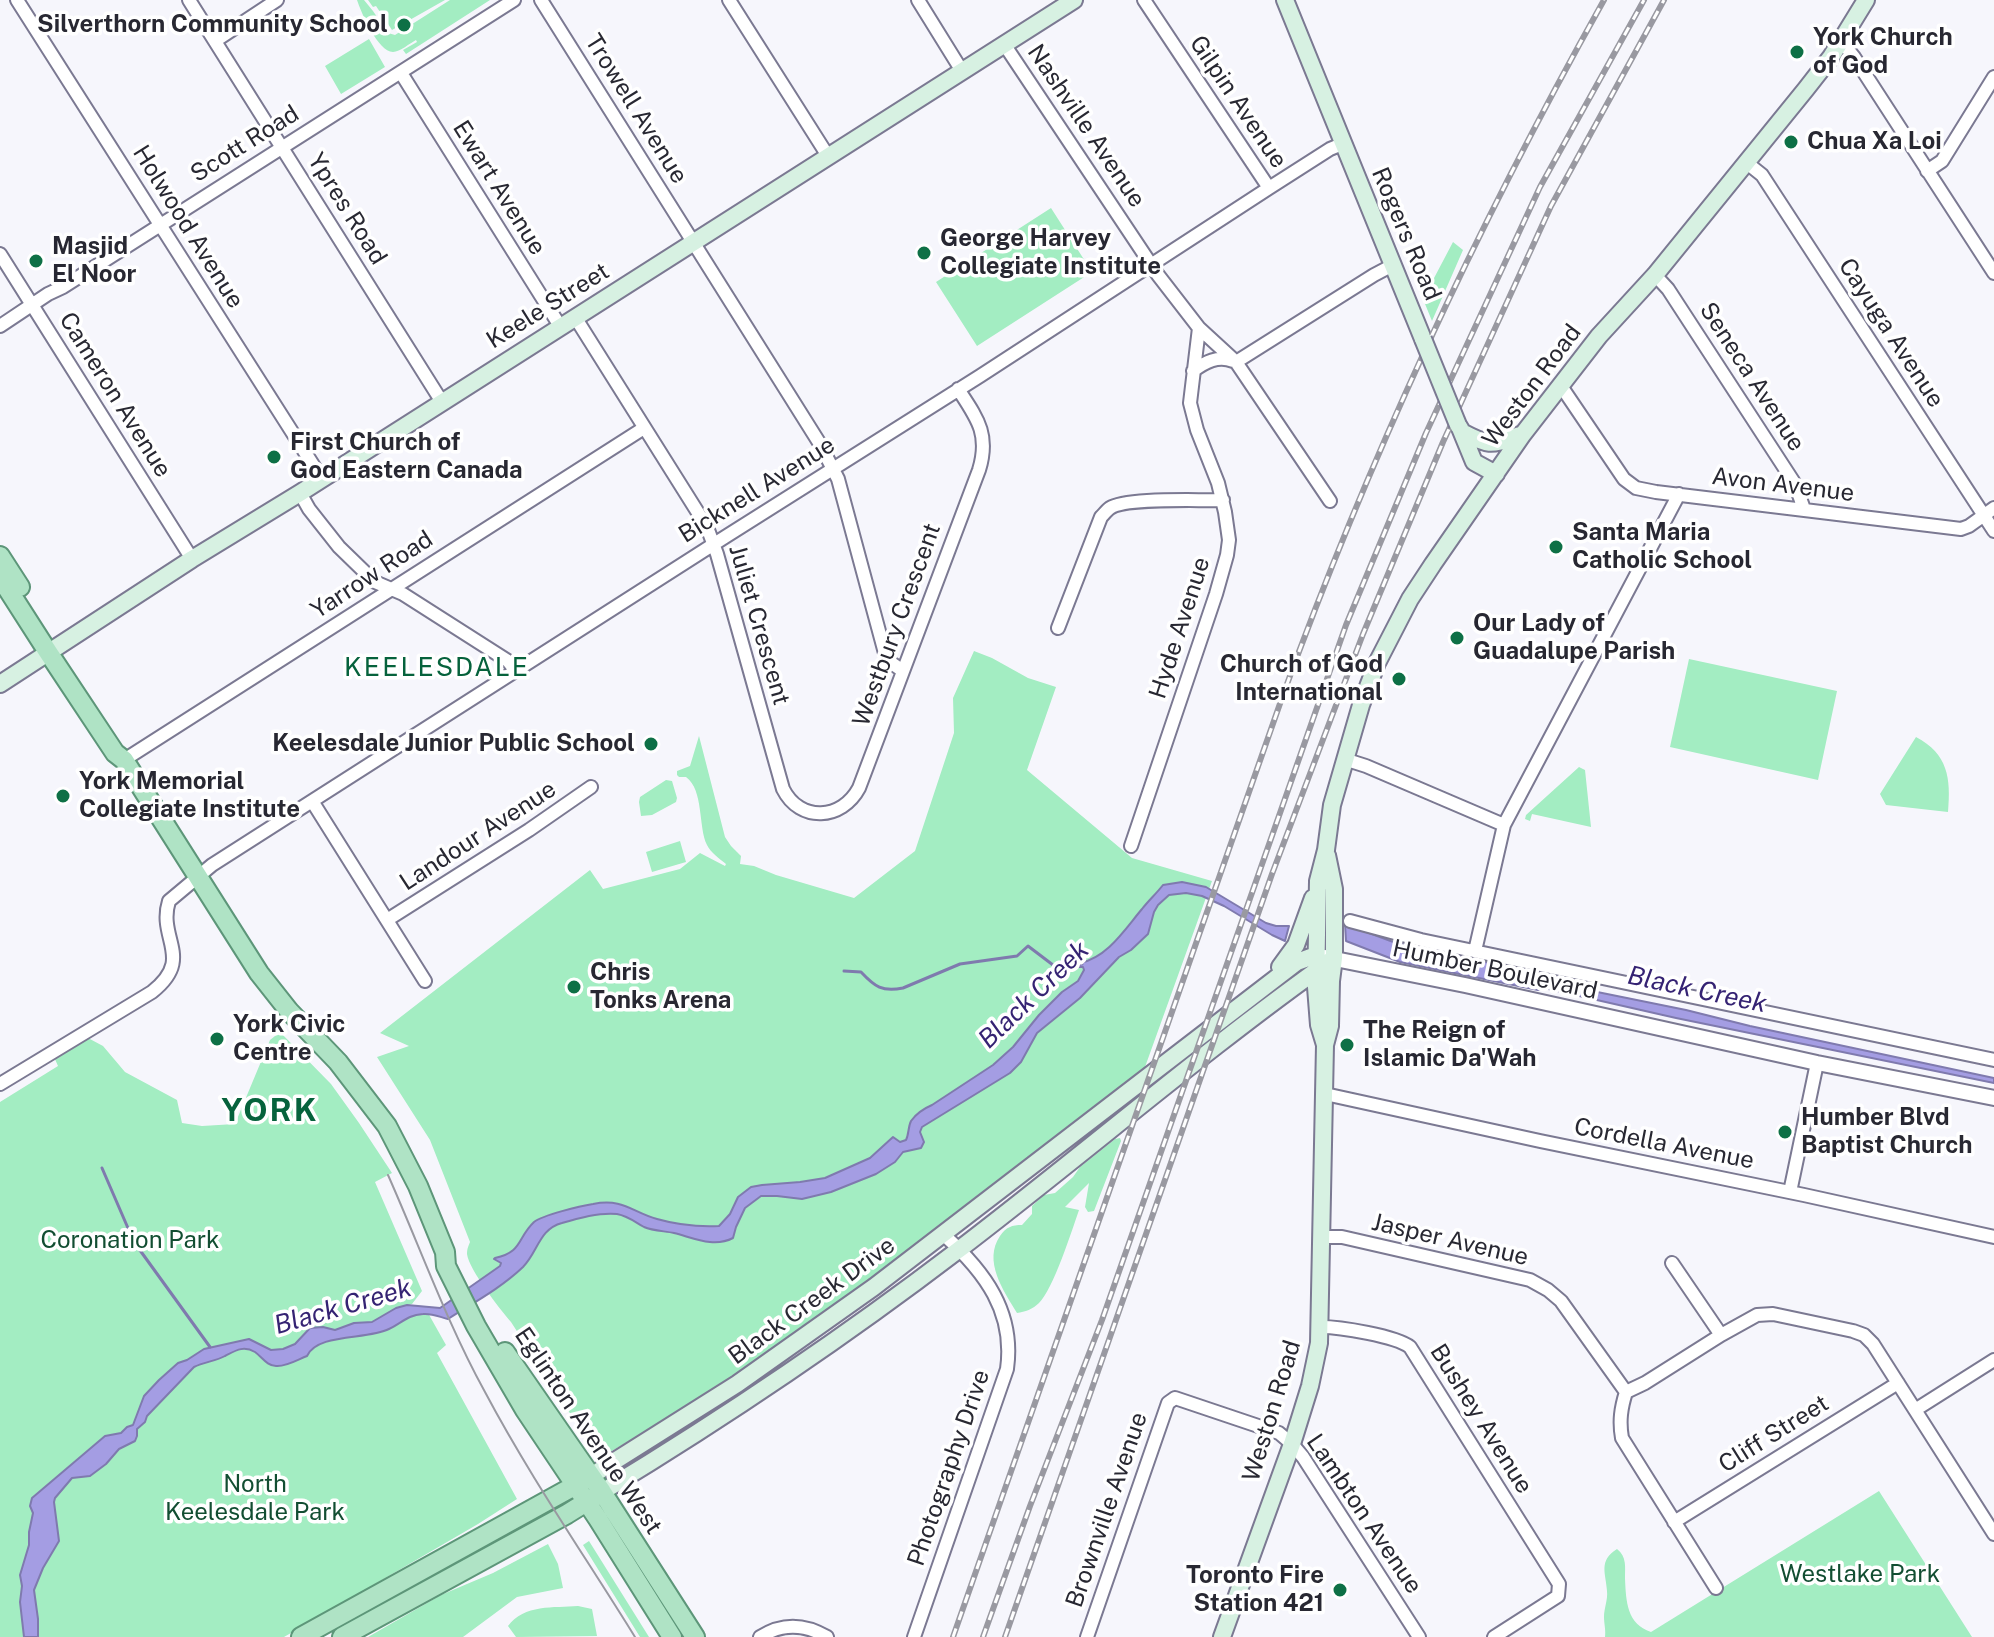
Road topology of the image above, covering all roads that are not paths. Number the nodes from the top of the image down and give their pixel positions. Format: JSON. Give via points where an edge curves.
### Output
{"nodes":[{"id":1,"x":17,"y":0,"type":"edge"},
{"id":2,"x":189,"y":0,"type":"edge"},
{"id":3,"x":277,"y":0,"type":"edge"},
{"id":4,"x":514,"y":0,"type":"edge"},
{"id":5,"x":541,"y":0,"type":"edge"},
{"id":6,"x":729,"y":0,"type":"edge"},
{"id":7,"x":918,"y":0,"type":"edge"},
{"id":8,"x":1074,"y":0,"type":"edge"},
{"id":9,"x":1144,"y":0,"type":"edge"},
{"id":10,"x":1285,"y":0,"type":"edge"},
{"id":11,"x":1866,"y":0,"type":"edge"},
{"id":12,"x":215,"y":41,"type":"junction"},
{"id":13,"x":1841,"y":41,"type":"junction"},
{"id":14,"x":1004,"y":44,"type":"junction"},
{"id":15,"x":962,"y":71,"type":"junction"},
{"id":16,"x":401,"y":73,"type":"junction"},
{"id":17,"x":1994,"y":77,"type":"edge"},
{"id":18,"x":1342,"y":144,"type":"junction"},
{"id":19,"x":281,"y":147,"type":"junction"},
{"id":20,"x":828,"y":156,"type":"junction"},
{"id":21,"x":1747,"y":163,"type":"junction"},
{"id":22,"x":1927,"y":171,"type":"junction"},
{"id":23,"x":1269,"y":188,"type":"junction"},
{"id":24,"x":160,"y":224,"type":"junction"},
{"id":25,"x":693,"y":242,"type":"junction"},
{"id":26,"x":0,"y":254,"type":"edge"},
{"id":27,"x":1151,"y":264,"type":"junction"},
{"id":28,"x":1393,"y":265,"type":"junction"},
{"id":29,"x":1994,"y":273,"type":"edge"},
{"id":30,"x":1655,"y":275,"type":"junction"},
{"id":31,"x":31,"y":305,"type":"junction"},
{"id":32,"x":567,"y":322,"type":"junction"},
{"id":33,"x":0,"y":326,"type":"edge"},
{"id":34,"x":1199,"y":328,"type":"junction"},
{"id":35,"x":1236,"y":362,"type":"junction"},
{"id":36,"x":1193,"y":371,"type":"junction"},
{"id":37,"x":1561,"y":386,"type":"junction"},
{"id":38,"x":958,"y":389,"type":"junction"},
{"id":39,"x":442,"y":402,"type":"junction"},
{"id":40,"x":644,"y":428,"type":"junction"},
{"id":41,"x":1460,"y":428,"type":"junction"},
{"id":42,"x":1523,"y":434,"type":"junction"},
{"id":43,"x":833,"y":468,"type":"junction"},
{"id":44,"x":1496,"y":474,"type":"junction"},
{"id":45,"x":322,"y":479,"type":"junction"},
{"id":46,"x":300,"y":493,"type":"junction"},
{"id":47,"x":1679,"y":494,"type":"junction"},
{"id":48,"x":1223,"y":500,"type":"junction"},
{"id":49,"x":1330,"y":501,"type":"dead end"},
{"id":50,"x":1804,"y":509,"type":"junction"},
{"id":51,"x":1989,"y":512,"type":"edge"},
{"id":52,"x":1994,"y":531,"type":"edge"},
{"id":53,"x":713,"y":544,"type":"junction"},
{"id":54,"x":0,"y":556,"type":"edge"},
{"id":55,"x":192,"y":559,"type":"junction"},
{"id":56,"x":0,"y":577,"type":"edge"},
{"id":57,"x":389,"y":589,"type":"junction"},
{"id":58,"x":1058,"y":628,"type":"dead end"},
{"id":59,"x":53,"y":649,"type":"junction"},
{"id":60,"x":515,"y":670,"type":"junction"},
{"id":61,"x":903,"y":671,"type":"junction"},
{"id":62,"x":0,"y":684,"type":"edge"},
{"id":63,"x":1344,"y":759,"type":"junction"},
{"id":64,"x":124,"y":760,"type":"junction"},
{"id":65,"x":591,"y":787,"type":"dead end"},
{"id":66,"x":783,"y":789,"type":"joint"},
{"id":67,"x":312,"y":801,"type":"junction"},
{"id":68,"x":1504,"y":825,"type":"junction"},
{"id":69,"x":1131,"y":846,"type":"dead end"},
{"id":70,"x":1326,"y":850,"type":"junction"},
{"id":71,"x":197,"y":876,"type":"junction"},
{"id":72,"x":1318,"y":881,"type":"junction"},
{"id":73,"x":387,"y":920,"type":"junction"},
{"id":74,"x":1350,"y":921,"type":"dead end"},
{"id":75,"x":1475,"y":951,"type":"junction"},
{"id":76,"x":1323,"y":962,"type":"junction"},
{"id":77,"x":425,"y":981,"type":"dead end"},
{"id":78,"x":1262,"y":999,"type":"junction"},
{"id":79,"x":1319,"y":1025,"type":"junction"},
{"id":80,"x":1325,"y":1045,"type":"junction"},
{"id":81,"x":1994,"y":1060,"type":"edge"},
{"id":82,"x":1817,"y":1063,"type":"junction"},
{"id":83,"x":0,"y":1084,"type":"edge"},
{"id":84,"x":1325,"y":1094,"type":"junction"},
{"id":85,"x":1994,"y":1098,"type":"edge"},
{"id":86,"x":1790,"y":1192,"type":"junction"},
{"id":87,"x":944,"y":1235,"type":"junction"},
{"id":88,"x":1322,"y":1237,"type":"junction"},
{"id":89,"x":1994,"y":1237,"type":"edge"},
{"id":90,"x":960,"y":1249,"type":"junction"},
{"id":91,"x":1672,"y":1263,"type":"dead end"},
{"id":92,"x":1321,"y":1327,"type":"junction"},
{"id":93,"x":1721,"y":1335,"type":"junction"},
{"id":94,"x":1994,"y":1360,"type":"edge"},
{"id":95,"x":1898,"y":1383,"type":"junction"},
{"id":96,"x":1626,"y":1392,"type":"junction"},
{"id":97,"x":1171,"y":1399,"type":"joint"},
{"id":98,"x":1915,"y":1410,"type":"junction"},
{"id":99,"x":1292,"y":1444,"type":"junction"},
{"id":100,"x":583,"y":1481,"type":"junction"},
{"id":101,"x":594,"y":1497,"type":"junction"},
{"id":102,"x":1674,"y":1522,"type":"junction"},
{"id":103,"x":1994,"y":1534,"type":"edge"},
{"id":104,"x":1716,"y":1588,"type":"dead end"},
{"id":105,"x":301,"y":1637,"type":"edge"},
{"id":106,"x":342,"y":1637,"type":"edge"},
{"id":107,"x":672,"y":1637,"type":"edge"},
{"id":108,"x":695,"y":1637,"type":"edge"},
{"id":109,"x":760,"y":1637,"type":"edge"},
{"id":110,"x":827,"y":1637,"type":"edge"},
{"id":111,"x":914,"y":1637,"type":"edge"},
{"id":112,"x":1087,"y":1637,"type":"edge"},
{"id":113,"x":1222,"y":1637,"type":"edge"},
{"id":114,"x":1419,"y":1637,"type":"edge"},
{"id":115,"x":1494,"y":1637,"type":"edge"}],
"edges":[{"from":1,"to":24,"type":"street","name":"Holwood Avenue"},
{"from":2,"to":12,"type":"street","name":"Ypres Road"},
{"from":3,"to":12,"type":"street"},
{"from":4,"to":16,"type":"street","name":"Scott Road"},
{"from":5,"to":25,"type":"street","name":"Trowell Avenue"},
{"from":6,"to":20,"type":"street"},
{"from":7,"to":15,"type":"street"},
{"from":8,"to":14,"type":"main road","name":"Keele Street"},
{"from":9,"to":23,"type":"street","name":"Gilpin Avenue"},
{"from":10,"to":18,"type":"main road","name":"Rogers Road"},
{"from":11,"to":13,"type":"main road","name":"Weston Road"},
{"from":12,"to":19,"type":"street","name":"Ypres Road"},
{"from":13,"to":21,"type":"main road","name":"Weston Road"},
{"from":13,"to":22,"type":"street"},
{"from":14,"to":15,"type":"main road","name":"Keele Street"},
{"from":14,"to":27,"type":"street","name":"Nashville Avenue"},
{"from":15,"to":20,"type":"main road","name":"Keele Street"},
{"from":16,"to":19,"type":"street","name":"Scott Road"},
{"from":16,"to":32,"type":"street","name":"Ewart Avenue"},
{"from":17,"to":22,"type":"street","via":[[1942,161]]},
{"from":18,"to":23,"type":"street","name":"Bicknell Avenue"},
{"from":18,"to":28,"type":"main road","name":"Rogers Road"},
{"from":19,"to":24,"type":"street","name":"Scott Road"},
{"from":19,"to":39,"type":"street","name":"Ypres Road"},
{"from":20,"to":25,"type":"main road","name":"Keele Street"},
{"from":21,"to":30,"type":"main road","name":"Weston Road"},
{"from":21,"to":51,"type":"street","name":"Cayuga Avenue","via":[[1762,175]]},
{"from":22,"to":29,"type":"street"},
{"from":23,"to":27,"type":"street","name":"Bicknell Avenue"},
{"from":24,"to":31,"type":"street","name":"Scott Road"},
{"from":24,"to":45,"type":"street","name":"Holwood Avenue"},
{"from":25,"to":32,"type":"main road","name":"Keele Street"},
{"from":25,"to":43,"type":"street","name":"Trowell Avenue"},
{"from":26,"to":31,"type":"street","name":"Cameron Avenue"},
{"from":27,"to":34,"type":"street","name":"Nashville Avenue"},
{"from":27,"to":38,"type":"street","name":"Bicknell Avenue"},
{"from":28,"to":35,"type":"street"},
{"from":28,"to":41,"type":"main road","name":"Rogers Road","bridge":true},
{"from":30,"to":37,"type":"main road","name":"Weston Road"},
{"from":30,"to":50,"type":"street","name":"Seneca Avenue","via":[[1795,484]]},
{"from":31,"to":33,"type":"street","name":"Scott Road"},
{"from":31,"to":55,"type":"street","name":"Cameron Avenue"},
{"from":32,"to":39,"type":"main road","name":"Keele Street"},
{"from":32,"to":40,"type":"street","name":"Juliet Crescent"},
{"from":34,"to":35,"type":"street","name":"Nashville Avenue"},
{"from":34,"to":36,"type":"street","name":"Hyde Avenue"},
{"from":35,"to":36,"type":"street","via":[[1216,359]]},
{"from":35,"to":49,"type":"street","name":"Nashville Avenue"},
{"from":36,"to":48,"type":"street","name":"Hyde Avenue","via":[[1190,403]]},
{"from":37,"to":42,"type":"main road","name":"Weston Road"},
{"from":37,"to":47,"type":"street","via":[[1624,479],[1636,488]]},
{"from":38,"to":43,"type":"street","name":"Bicknell Avenue"},
{"from":38,"to":61,"type":"street","name":"Westbury Crescent","via":[[982,431],[982,459]]},
{"from":39,"to":45,"type":"main road","name":"Keele Street"},
{"from":40,"to":53,"type":"street","name":"Juliet Crescent"},
{"from":40,"to":57,"type":"street","name":"Yarrow Road"},
{"from":41,"to":42,"type":"main road","via":[[1488,443]]},
{"from":41,"to":44,"type":"main road","name":"Rogers Road","via":[[1474,462]]},
{"from":42,"to":44,"type":"main road","name":"Weston Road"},
{"from":43,"to":53,"type":"street","name":"Bicknell Avenue"},
{"from":43,"to":61,"type":"street","name":"Trowell Avenue","via":[[886,657]]},
{"from":44,"to":63,"type":"main road","name":"Weston Road","via":[[1410,599],[1377,663]]},
{"from":45,"to":46,"type":"main road","name":"Keele Street"},
{"from":46,"to":55,"type":"main road","name":"Keele Street"},
{"from":46,"to":57,"type":"street","via":[[339,547]]},
{"from":47,"to":50,"type":"street","name":"Avon Avenue"},
{"from":47,"to":68,"type":"street","name":"Avon Avenue"},
{"from":48,"to":58,"type":"street","via":[[1123,503],[1110,508],[1101,517]]},
{"from":48,"to":69,"type":"street","name":"Hyde Avenue","via":[[1227,555]]},
{"from":50,"to":51,"type":"street","name":"Avon Avenue","via":[[1961,529]]},
{"from":51,"to":52,"type":"street","name":"Cayuga Avenue"},
{"from":53,"to":60,"type":"street","name":"Bicknell Avenue"},
{"from":53,"to":66,"type":"street","name":"Juliet Crescent"},
{"from":54,"to":59,"type":"main road","name":"Eglinton Avenue West"},
{"from":55,"to":59,"type":"main road","name":"Keele Street"},
{"from":56,"to":59,"type":"main road","name":"Eglinton Avenue West"},
{"from":57,"to":60,"type":"street"},
{"from":57,"to":64,"type":"street","name":"Yarrow Road"},
{"from":59,"to":62,"type":"main road","name":"Keele Street"},
{"from":59,"to":64,"type":"main road","name":"Eglinton Avenue West","via":[[123,747]]},
{"from":60,"to":67,"type":"street","name":"Bicknell Avenue"},
{"from":61,"to":66,"type":"street","name":"Westbury Crescent","via":[[864,777],[849,803],[815,813],[796,805]]},
{"from":63,"to":68,"type":"street"},
{"from":63,"to":70,"type":"main road","name":"Weston Road"},
{"from":64,"to":71,"type":"main road","name":"Eglinton Avenue West"},
{"from":65,"to":73,"type":"street","name":"Landour Avenue"},
{"from":67,"to":71,"type":"street","name":"Bicknell Avenue"},
{"from":67,"to":73,"type":"street"},
{"from":68,"to":75,"type":"street","name":"Avon Avenue"},
{"from":70,"to":72,"type":"main road","name":"Weston Road"},
{"from":70,"to":76,"type":"main road","name":"Weston Road","via":[[1334,889]]},
{"from":71,"to":83,"type":"street","name":"Bicknell Avenue","via":[[167,905],[173,963],[163,982]]},
{"from":71,"to":100,"type":"main road","name":"Eglinton Avenue West","via":[[259,973],[387,1126],[418,1186],[446,1266]]},
{"from":72,"to":76,"type":"main road","name":"Weston Road"},
{"from":72,"to":78,"type":"main road","via":[[1296,945]]},
{"from":73,"to":77,"type":"street"},
{"from":74,"to":75,"type":"street","name":"Humber Boulevard"},
{"from":75,"to":81,"type":"street","name":"Humber Boulevard"},
{"from":76,"to":78,"type":"main road","name":"Black Creek Drive","via":[[1297,962]]},
{"from":76,"to":79,"type":"main road","name":"Weston Road"},
{"from":76,"to":80,"type":"main road","name":"Weston Road","via":[[1331,981]]},
{"from":76,"to":82,"type":"street","name":"Humber Boulevard","via":[[1465,985]]},
{"from":78,"to":79,"type":"main road","via":[[1305,999]]},
{"from":78,"to":87,"type":"main road","name":"Black Creek Drive"},
{"from":78,"to":90,"type":"main road","name":"Black Creek Drive"},
{"from":79,"to":80,"type":"main road","name":"Weston Road"},
{"from":80,"to":84,"type":"main road","name":"Weston Road"},
{"from":82,"to":85,"type":"street","name":"Humber Boulevard"},
{"from":82,"to":86,"type":"street"},
{"from":84,"to":86,"type":"street","name":"Cordella Avenue"},
{"from":84,"to":88,"type":"main road","name":"Weston Road"},
{"from":86,"to":89,"type":"street","name":"Cordella Avenue"},
{"from":87,"to":90,"type":"street","name":"Photography Drive"},
{"from":87,"to":100,"type":"main road","name":"Black Creek Drive","via":[[737,1384]]},
{"from":88,"to":92,"type":"main road","name":"Weston Road"},
{"from":88,"to":96,"type":"street","name":"Jasper Avenue","via":[[1342,1237],[1530,1280],[1570,1311]]},
{"from":90,"to":101,"type":"main road","name":"Black Creek Drive","via":[[809,1359]]},
{"from":90,"to":111,"type":"street","name":"Photography Drive","via":[[1000,1305],[1010,1350]]},
{"from":91,"to":93,"type":"street"},
{"from":92,"to":99,"type":"main road","name":"Weston Road","via":[[1314,1372]]},
{"from":92,"to":115,"type":"street","name":"Bushey Avenue","via":[[1410,1347],[1559,1584],[1558,1596]]},
{"from":93,"to":95,"type":"street","via":[[1757,1315],[1773,1314],[1853,1331],[1873,1344]]},
{"from":93,"to":96,"type":"street"},
{"from":94,"to":98,"type":"street"},
{"from":95,"to":98,"type":"street"},
{"from":95,"to":102,"type":"street","name":"Cliff Street"},
{"from":96,"to":102,"type":"street","via":[[1619,1424],[1622,1438]]},
{"from":97,"to":99,"type":"street","name":"Lambton Avenue","via":[[1279,1433]]},
{"from":97,"to":112,"type":"street","name":"Brownville Avenue"},
{"from":98,"to":103,"type":"street"},
{"from":99,"to":113,"type":"main road","name":"Weston Road"},
{"from":99,"to":114,"type":"street","name":"Lambton Avenue"},
{"from":100,"to":101,"type":"main road","name":"Eglinton Avenue West"},
{"from":100,"to":105,"type":"main road","name":"Black Creek Drive"},
{"from":101,"to":106,"type":"main road","name":"Black Creek Drive"},
{"from":101,"to":107,"type":"main road","name":"Eglinton Avenue West"},
{"from":101,"to":108,"type":"main road","name":"Eglinton Avenue West"},
{"from":102,"to":104,"type":"street"},
{"from":109,"to":110,"type":"street","via":[[788,1626]]}]}
